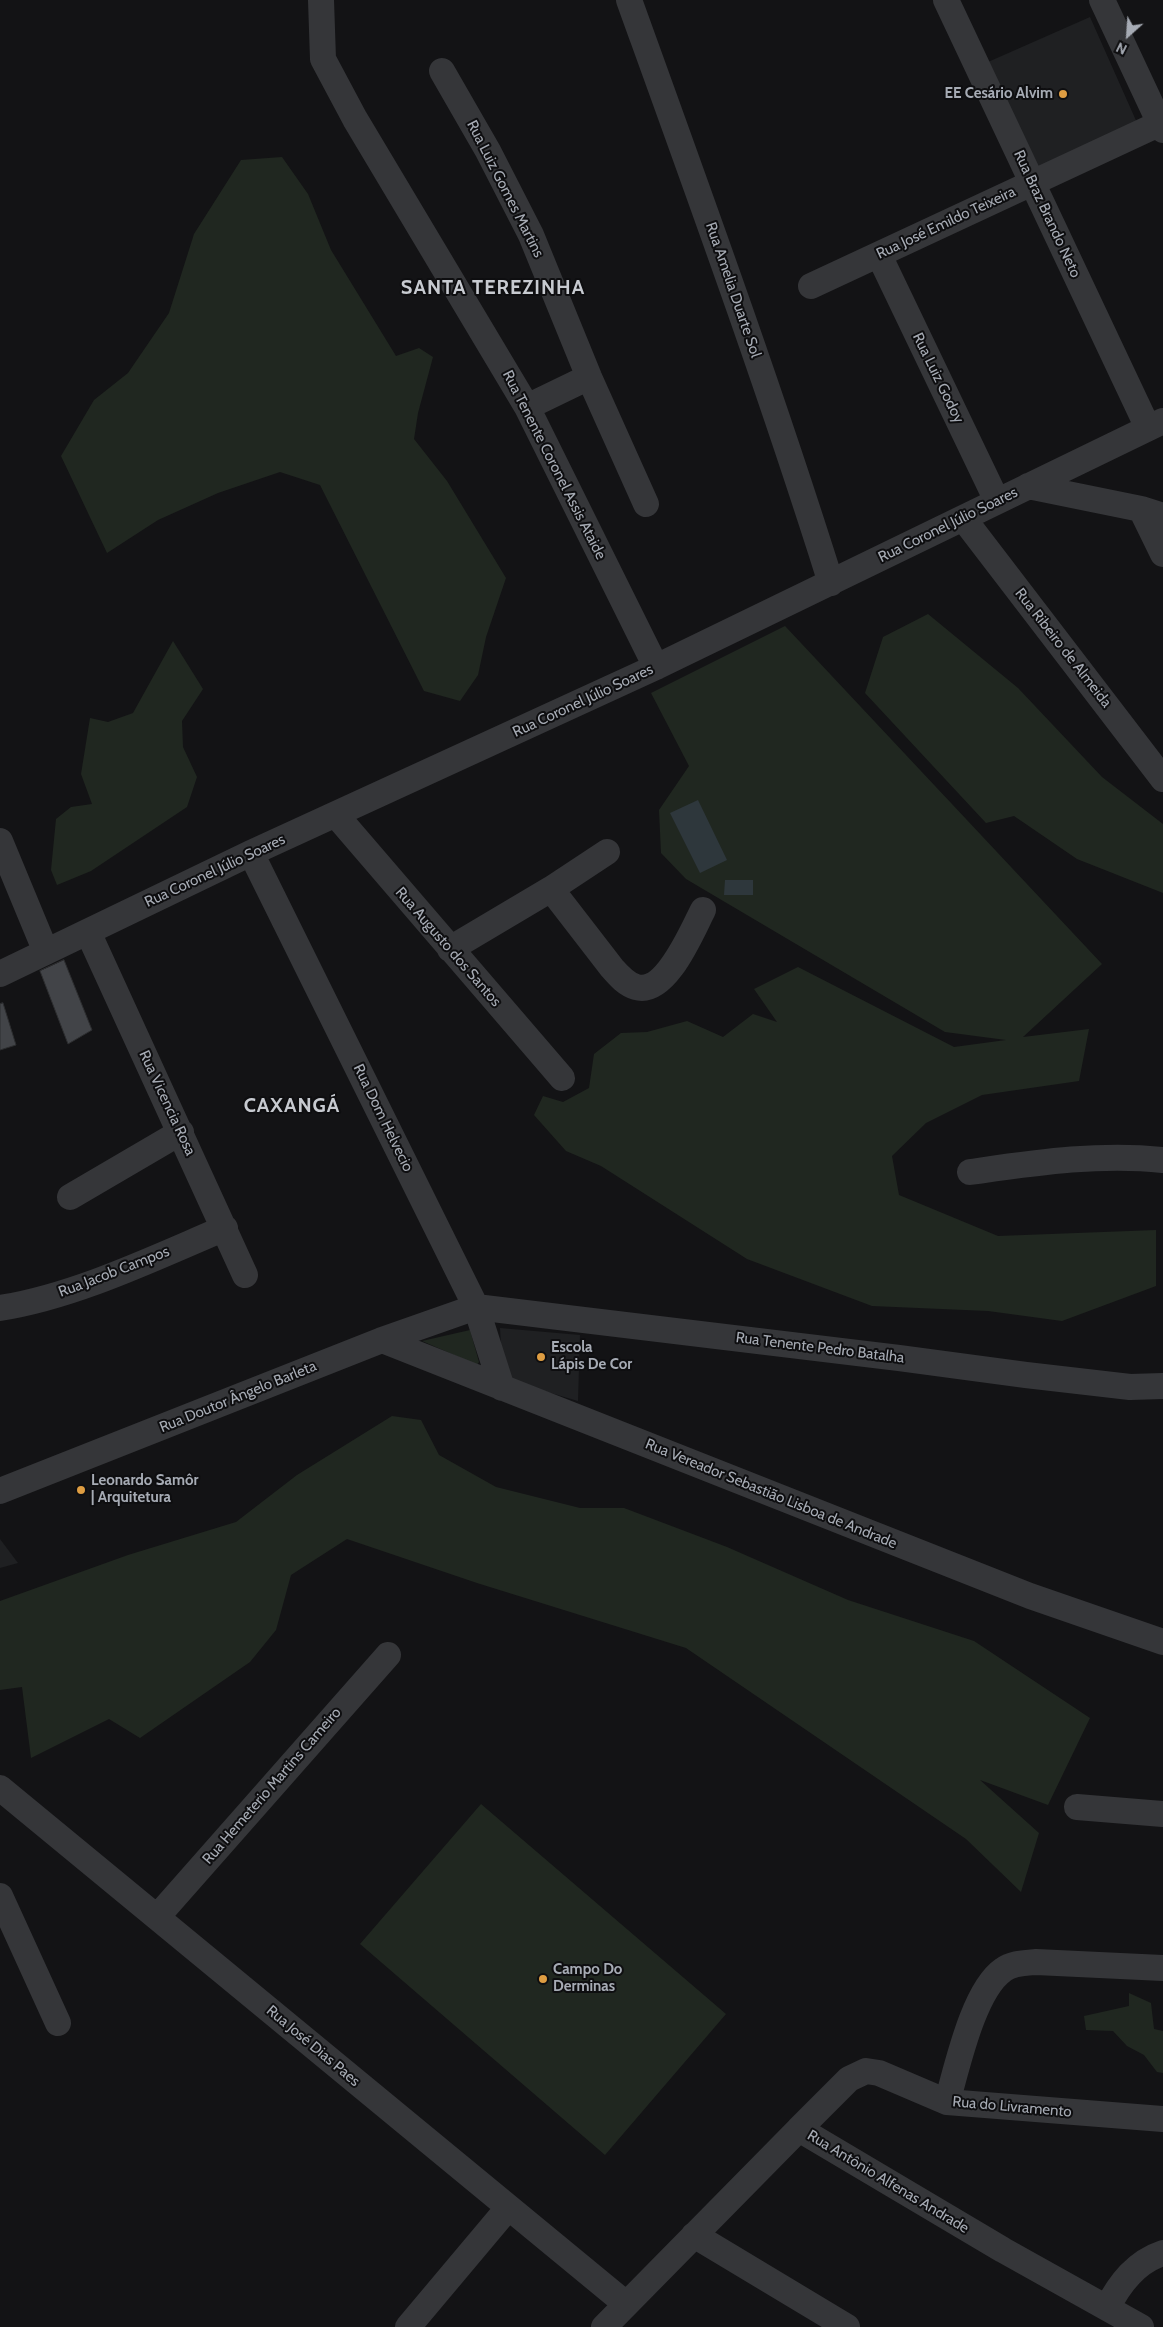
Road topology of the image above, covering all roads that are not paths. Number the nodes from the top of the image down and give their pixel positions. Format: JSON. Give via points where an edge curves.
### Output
{"nodes":[{"id":1,"x":321,"y":0,"type":"edge"},
{"id":2,"x":630,"y":0,"type":"edge"},
{"id":3,"x":946,"y":0,"type":"edge"},
{"id":4,"x":1102,"y":0,"type":"edge"},
{"id":5,"x":442,"y":71,"type":"dead end"},
{"id":6,"x":1162,"y":125,"type":"edge"},
{"id":7,"x":1032,"y":182,"type":"junction"},
{"id":8,"x":879,"y":255,"type":"junction"},
{"id":9,"x":811,"y":286,"type":"dead end"},
{"id":10,"x":589,"y":376,"type":"junction"},
{"id":11,"x":527,"y":407,"type":"junction"},
{"id":12,"x":1155,"y":425,"type":"edge"},
{"id":13,"x":1028,"y":486,"type":"junction"},
{"id":14,"x":997,"y":501,"type":"junction"},
{"id":15,"x":646,"y":504,"type":"dead end"},
{"id":16,"x":1152,"y":513,"type":"edge"},
{"id":17,"x":963,"y":518,"type":"junction"},
{"id":18,"x":1163,"y":554,"type":"edge"},
{"id":19,"x":831,"y":583,"type":"junction"},
{"id":20,"x":656,"y":667,"type":"junction"},
{"id":21,"x":1163,"y":779,"type":"edge"},
{"id":22,"x":336,"y":815,"type":"junction"},
{"id":23,"x":0,"y":841,"type":"edge"},
{"id":24,"x":607,"y":852,"type":"dead end"},
{"id":25,"x":251,"y":853,"type":"junction"},
{"id":26,"x":551,"y":889,"type":"junction"},
{"id":27,"x":703,"y":910,"type":"dead end"},
{"id":28,"x":88,"y":932,"type":"junction"},
{"id":29,"x":450,"y":949,"type":"junction"},
{"id":30,"x":46,"y":952,"type":"junction"},
{"id":31,"x":0,"y":974,"type":"edge"},
{"id":32,"x":562,"y":1078,"type":"dead end"},
{"id":33,"x":180,"y":1132,"type":"junction"},
{"id":34,"x":1163,"y":1160,"type":"edge"},
{"id":35,"x":970,"y":1172,"type":"dead end"},
{"id":36,"x":70,"y":1197,"type":"dead end"},
{"id":37,"x":225,"y":1228,"type":"junction"},
{"id":38,"x":246,"y":1276,"type":"dead end"},
{"id":39,"x":476,"y":1306,"type":"junction"},
{"id":40,"x":0,"y":1308,"type":"edge"},
{"id":41,"x":382,"y":1340,"type":"junction"},
{"id":42,"x":1163,"y":1386,"type":"edge"},
{"id":43,"x":502,"y":1388,"type":"junction"},
{"id":44,"x":0,"y":1491,"type":"edge"},
{"id":45,"x":1163,"y":1642,"type":"edge"},
{"id":46,"x":388,"y":1655,"type":"dead end"},
{"id":47,"x":0,"y":1788,"type":"edge"},
{"id":48,"x":1076,"y":1807,"type":"dead end"},
{"id":49,"x":1163,"y":1814,"type":"edge"},
{"id":50,"x":0,"y":1896,"type":"edge"},
{"id":51,"x":157,"y":1917,"type":"junction"},
{"id":52,"x":1163,"y":1968,"type":"edge"},
{"id":53,"x":58,"y":2024,"type":"dead end"},
{"id":54,"x":947,"y":2102,"type":"junction"},
{"id":55,"x":1163,"y":2120,"type":"edge"},
{"id":56,"x":798,"y":2129,"type":"junction"},
{"id":57,"x":508,"y":2208,"type":"junction"},
{"id":58,"x":694,"y":2235,"type":"junction"},
{"id":59,"x":1163,"y":2253,"type":"edge"},
{"id":60,"x":626,"y":2304,"type":"junction"},
{"id":61,"x":1107,"y":2308,"type":"junction"},
{"id":62,"x":408,"y":2327,"type":"edge"},
{"id":63,"x":604,"y":2327,"type":"edge"},
{"id":64,"x":847,"y":2327,"type":"edge"},
{"id":65,"x":1141,"y":2327,"type":"edge"}],
"edges":[{"from":1,"to":11,"type":"street","name":"Rua Tenente Coronel Assis Ataide","via":[[323,59],[355,119]]},
{"from":2,"to":19,"type":"street","name":"Rua Amelia Duarte Sol","via":[[786,440]]},
{"from":3,"to":7,"type":"street","name":"Rua Braz Brando Neto"},
{"from":4,"to":6,"type":"street"},
{"from":5,"to":10,"type":"street","name":"Rua Luiz Gomes Martins","via":[[531,235]]},
{"from":6,"to":7,"type":"street","name":"Rua José Emildo Teixeira"},
{"from":7,"to":8,"type":"street","name":"Rua José Emildo Teixeira"},
{"from":7,"to":12,"type":"street","name":"Rua Braz Brando Neto"},
{"from":8,"to":9,"type":"street","name":"Rua José Emildo Teixeira"},
{"from":8,"to":14,"type":"street","name":"Rua Luiz Godoy"},
{"from":10,"to":11,"type":"street"},
{"from":10,"to":15,"type":"street","name":"Rua Luiz Gomes Martins"},
{"from":11,"to":20,"type":"street","name":"Rua Tenente Coronel Assis Ataide"},
{"from":12,"to":13,"type":"street","name":"Rua Coronel Júlio Soares"},
{"from":13,"to":14,"type":"street","name":"Rua Coronel Júlio Soares"},
{"from":13,"to":16,"type":"street"},
{"from":14,"to":17,"type":"street","name":"Rua Coronel Júlio Soares"},
{"from":16,"to":18,"type":"street"},
{"from":17,"to":19,"type":"street","name":"Rua Coronel Júlio Soares"},
{"from":17,"to":21,"type":"street","name":"Rua Ribeiro de Almeida"},
{"from":19,"to":20,"type":"street","name":"Rua Coronel Júlio Soares"},
{"from":20,"to":22,"type":"street","name":"Rua Coronel Júlio Soares"},
{"from":22,"to":25,"type":"street","name":"Rua Coronel Júlio Soares"},
{"from":22,"to":29,"type":"street","name":"Rua Augusto dos Santos"},
{"from":23,"to":30,"type":"street"},
{"from":24,"to":26,"type":"street"},
{"from":25,"to":28,"type":"street","name":"Rua Coronel Júlio Soares"},
{"from":25,"to":39,"type":"street","name":"Rua Dom Helvecio"},
{"from":26,"to":27,"type":"street","via":[[612,968],[636,987],[646,988],[663,977],[675,962]]},
{"from":26,"to":29,"type":"street"},
{"from":28,"to":30,"type":"street","name":"Rua Coronel Júlio Soares"},
{"from":28,"to":33,"type":"street","name":"Rua Vicencia Rosa"},
{"from":29,"to":32,"type":"street","name":"Rua Augusto dos Santos"},
{"from":30,"to":31,"type":"street","name":"Rua Coronel Júlio Soares"},
{"from":33,"to":36,"type":"street"},
{"from":33,"to":37,"type":"street","name":"Rua Vicencia Rosa"},
{"from":34,"to":35,"type":"street","via":[[1106,1157],[1052,1160]]},
{"from":37,"to":38,"type":"street","name":"Rua Vicencia Rosa"},
{"from":37,"to":40,"type":"street","name":"Rua Jacob Campos","via":[[90,1283]]},
{"from":39,"to":41,"type":"street","name":"Rua Doutor Ângelo Barleta"},
{"from":39,"to":42,"type":"street","name":"Rua Tenente Pedro Batalha","via":[[1130,1387]]},
{"from":39,"to":43,"type":"street","name":"Rua Dom Helvecio"},
{"from":41,"to":43,"type":"street","name":"Rua Vereador Sebastião Lisboa de Andrade"},
{"from":41,"to":44,"type":"street","name":"Rua Doutor Ângelo Barleta"},
{"from":43,"to":45,"type":"street","name":"Rua Vereador Sebastião Lisboa de Andrade","via":[[1030,1596]]},
{"from":46,"to":51,"type":"street","name":"Rua Hemeterio Martins Cameiro"},
{"from":47,"to":51,"type":"street","name":"Rua José Dias Paes"},
{"from":48,"to":49,"type":"street"},
{"from":50,"to":53,"type":"street"},
{"from":51,"to":57,"type":"street","name":"Rua José Dias Paes"},
{"from":52,"to":54,"type":"street","via":[[1036,1962],[1003,1969],[991,1981],[978,2004]]},
{"from":54,"to":55,"type":"street","name":"Rua do Livramento"},
{"from":54,"to":56,"type":"street","name":"Rua do Livramento","via":[[879,2073],[866,2071],[849,2079]]},
{"from":56,"to":58,"type":"street","name":"Rua Antônio Alfenas Andrade"},
{"from":56,"to":61,"type":"street","name":"Rua Antônio Alfenas Andrade"},
{"from":57,"to":60,"type":"street","name":"Rua José Dias Paes"},
{"from":57,"to":62,"type":"street"},
{"from":58,"to":60,"type":"street","name":"Rua Antônio Alfenas Andrade"},
{"from":58,"to":64,"type":"street"},
{"from":59,"to":61,"type":"street","via":[[1144,2261],[1127,2276]]},
{"from":60,"to":63,"type":"street","name":"Rua Antônio Alfenas Andrade"},
{"from":61,"to":65,"type":"street","name":"Rua Antônio Alfenas Andrade"}]}
